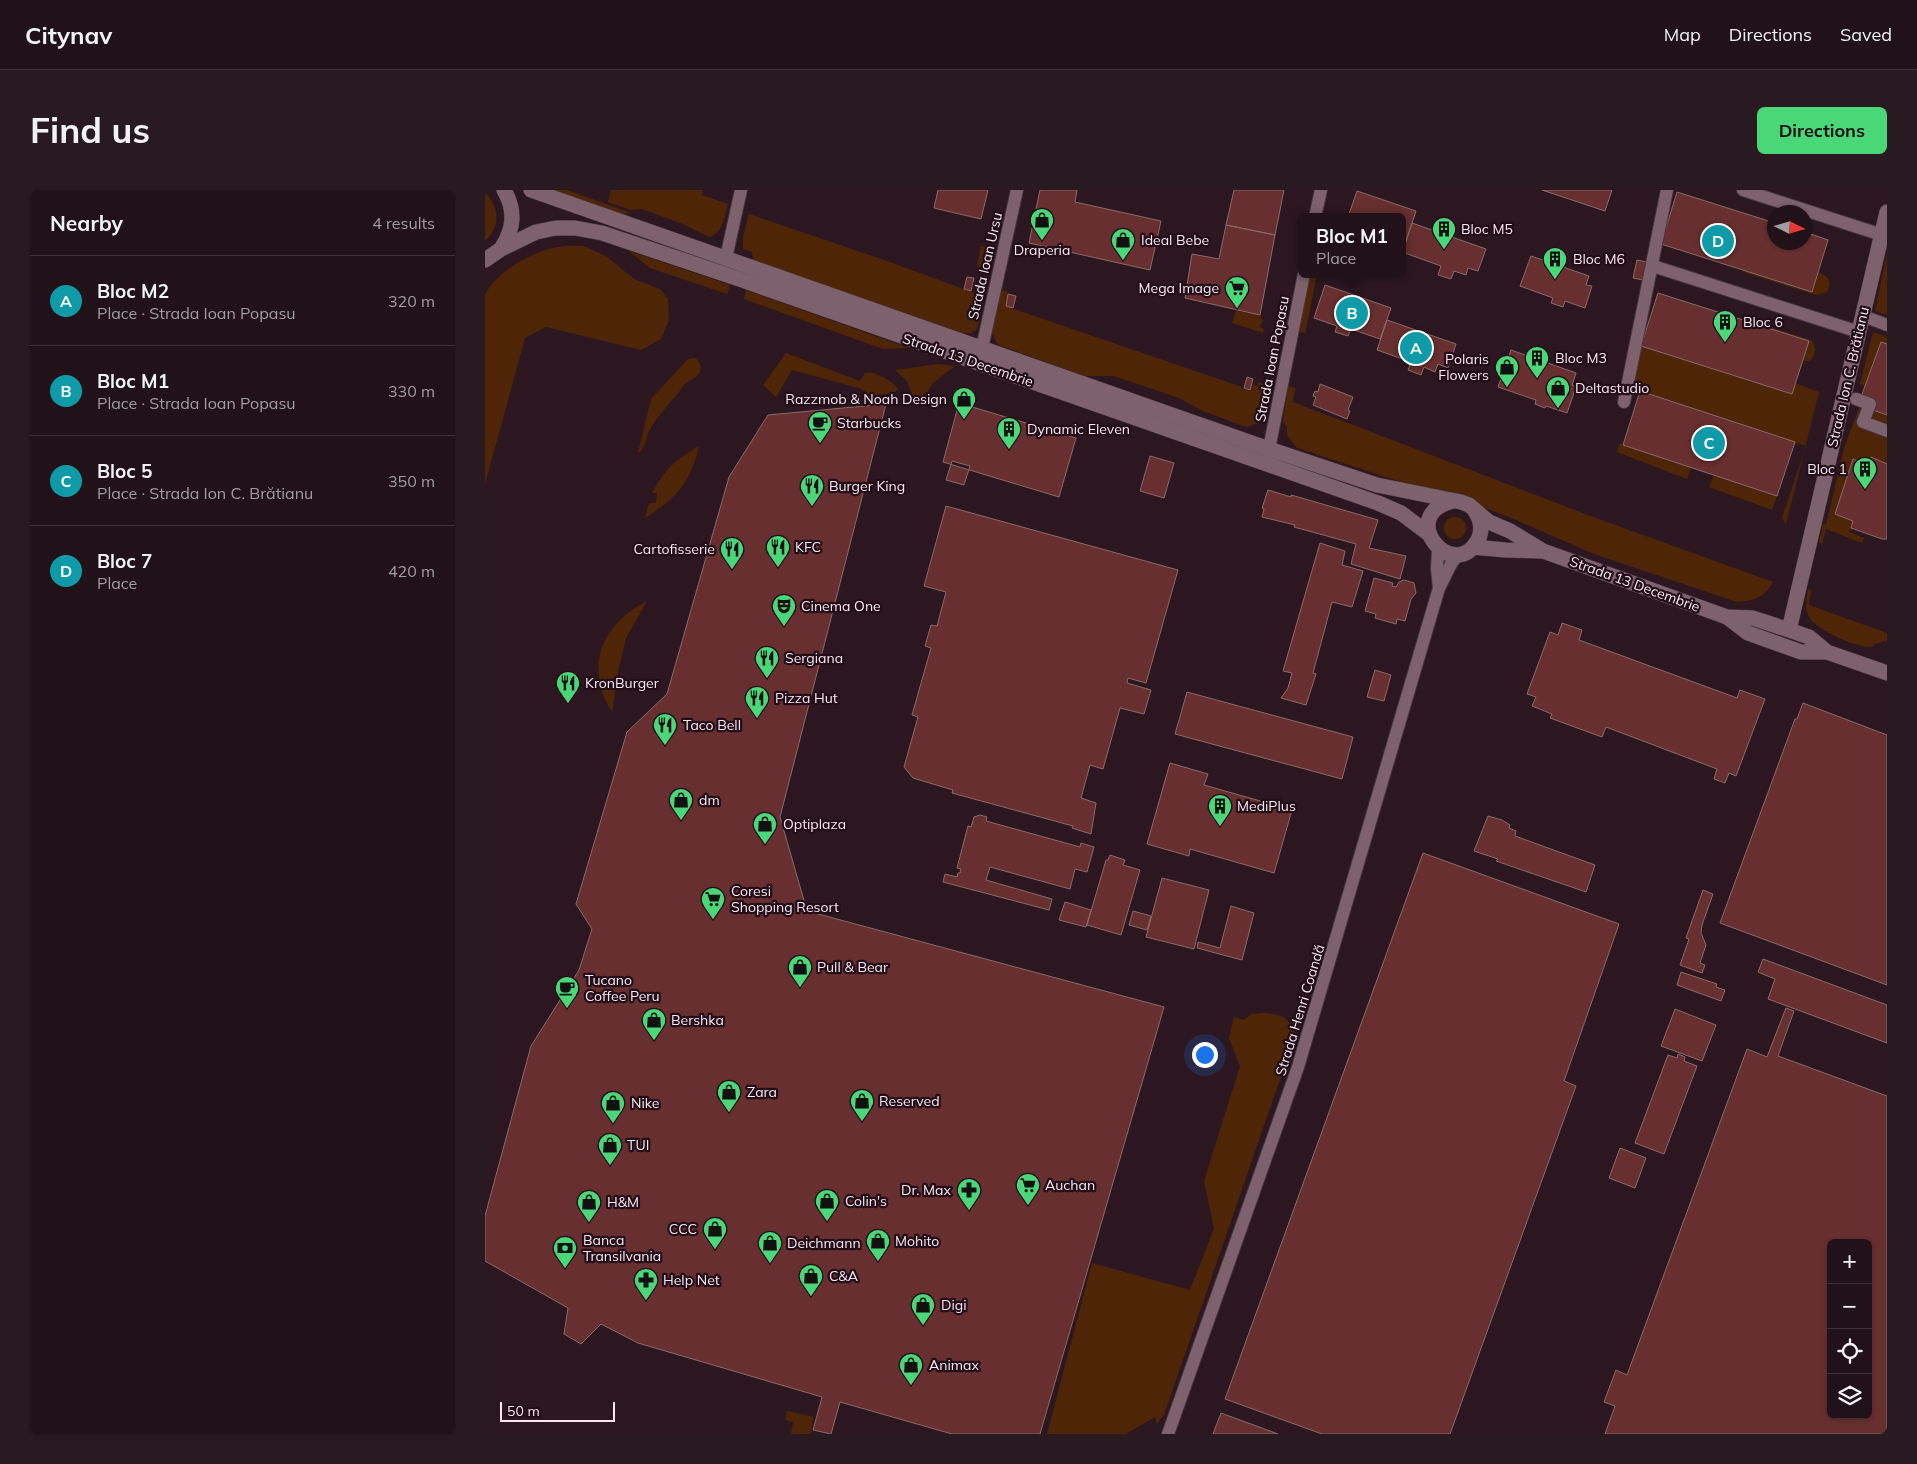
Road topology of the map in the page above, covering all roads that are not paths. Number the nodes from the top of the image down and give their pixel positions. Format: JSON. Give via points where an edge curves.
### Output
{"nodes":[{"id":1,"x":504,"y":190,"type":"edge"},
{"id":2,"x":531,"y":190,"type":"edge"},
{"id":3,"x":741,"y":190,"type":"edge"},
{"id":4,"x":1017,"y":190,"type":"edge"},
{"id":5,"x":1321,"y":190,"type":"edge"},
{"id":6,"x":1667,"y":190,"type":"edge"},
{"id":7,"x":1743,"y":190,"type":"edge"},
{"id":8,"x":1316,"y":213,"type":"edge"},
{"id":9,"x":1885,"y":223,"type":"edge"},
{"id":10,"x":490,"y":258,"type":"edge"},
{"id":11,"x":726,"y":258,"type":"junction"},
{"id":12,"x":1653,"y":266,"type":"junction"},
{"id":13,"x":1303,"y":278,"type":"edge"},
{"id":14,"x":1863,"y":316,"type":"junction"},
{"id":15,"x":1887,"y":325,"type":"edge"},
{"id":16,"x":1859,"y":332,"type":"junction"},
{"id":17,"x":982,"y":348,"type":"junction"},
{"id":18,"x":1856,"y":399,"type":"dead end"},
{"id":19,"x":1624,"y":402,"type":"dead end"},
{"id":20,"x":1887,"y":430,"type":"edge"},
{"id":21,"x":1269,"y":449,"type":"junction"},
{"id":22,"x":1453,"y":501,"type":"junction"},
{"id":23,"x":1475,"y":511,"type":"junction"},
{"id":24,"x":1429,"y":534,"type":"junction"},
{"id":25,"x":1473,"y":547,"type":"junction"},
{"id":26,"x":1438,"y":549,"type":"junction"},
{"id":27,"x":1543,"y":551,"type":"junction"},
{"id":28,"x":1458,"y":554,"type":"junction"},
{"id":29,"x":1439,"y":588,"type":"junction"},
{"id":30,"x":1727,"y":617,"type":"junction"},
{"id":31,"x":1789,"y":630,"type":"junction"},
{"id":32,"x":1827,"y":652,"type":"junction"},
{"id":33,"x":1887,"y":673,"type":"edge"},
{"id":34,"x":1168,"y":1434,"type":"edge"}],
"edges":[{"from":1,"to":10,"type":"main road","name":"Strada 13 Decembrie","via":[[512,211],[512,224],[508,238]]},
{"from":2,"to":11,"type":"main road","name":"Strada 13 Decembrie"},
{"from":3,"to":11,"type":"street"},
{"from":4,"to":17,"type":"street","name":"Strada Ioan Ursu"},
{"from":5,"to":8,"type":"street"},
{"from":6,"to":12,"type":"street"},
{"from":7,"to":9,"type":"street"},
{"from":9,"to":14,"type":"main road","name":"Strada Ion C. Brătianu"},
{"from":10,"to":24,"type":"main road","name":"Strada 13 Decembrie","via":[[536,232],[575,228],[602,233],[1379,503],[1401,513]]},
{"from":11,"to":17,"type":"main road","name":"Strada 13 Decembrie"},
{"from":12,"to":16,"type":"street"},
{"from":12,"to":19,"type":"street"},
{"from":13,"to":21,"type":"street","name":"Strada Ioan Popasu"},
{"from":14,"to":15,"type":"street"},
{"from":14,"to":16,"type":"main road","name":"Strada Ion C. Brătianu"},
{"from":16,"to":31,"type":"main road","name":"Strada Ion C. Brătianu"},
{"from":17,"to":21,"type":"main road","name":"Strada 13 Decembrie"},
{"from":18,"to":20,"type":"street","via":[[1870,404],[1863,422]]},
{"from":21,"to":22,"type":"main road","name":"Strada 13 Decembrie","via":[[1377,485]]},
{"from":22,"to":23,"type":"main road","name":"Strada 13 Decembrie"},
{"from":22,"to":24,"type":"main road","via":[[1433,512]]},
{"from":23,"to":25,"type":"main road","via":[[1481,530]]},
{"from":23,"to":27,"type":"main road","name":"Strada 13 Decembrie"},
{"from":24,"to":26,"type":"main road","name":"Strada 13 Decembrie"},
{"from":25,"to":27,"type":"main road","name":"Strada 13 Decembrie"},
{"from":25,"to":28,"type":"main road"},
{"from":26,"to":28,"type":"main road"},
{"from":26,"to":29,"type":"street","name":"Strada Henri Coandă"},
{"from":27,"to":30,"type":"main road","name":"Strada 13 Decembrie"},
{"from":28,"to":29,"type":"street","name":"Strada Henri Coandă"},
{"from":29,"to":34,"type":"street","name":"Strada Henri Coandă","via":[[1299,1067]]},
{"from":30,"to":31,"type":"main road","name":"Strada 13 Decembrie","via":[[1753,618]]},
{"from":30,"to":32,"type":"main road","name":"Strada 13 Decembrie","via":[[1748,633],[1801,652]]},
{"from":31,"to":32,"type":"main road","name":"Strada 13 Decembrie","via":[[1809,637]]},
{"from":32,"to":33,"type":"main road","name":"Strada 13 Decembrie"}]}
